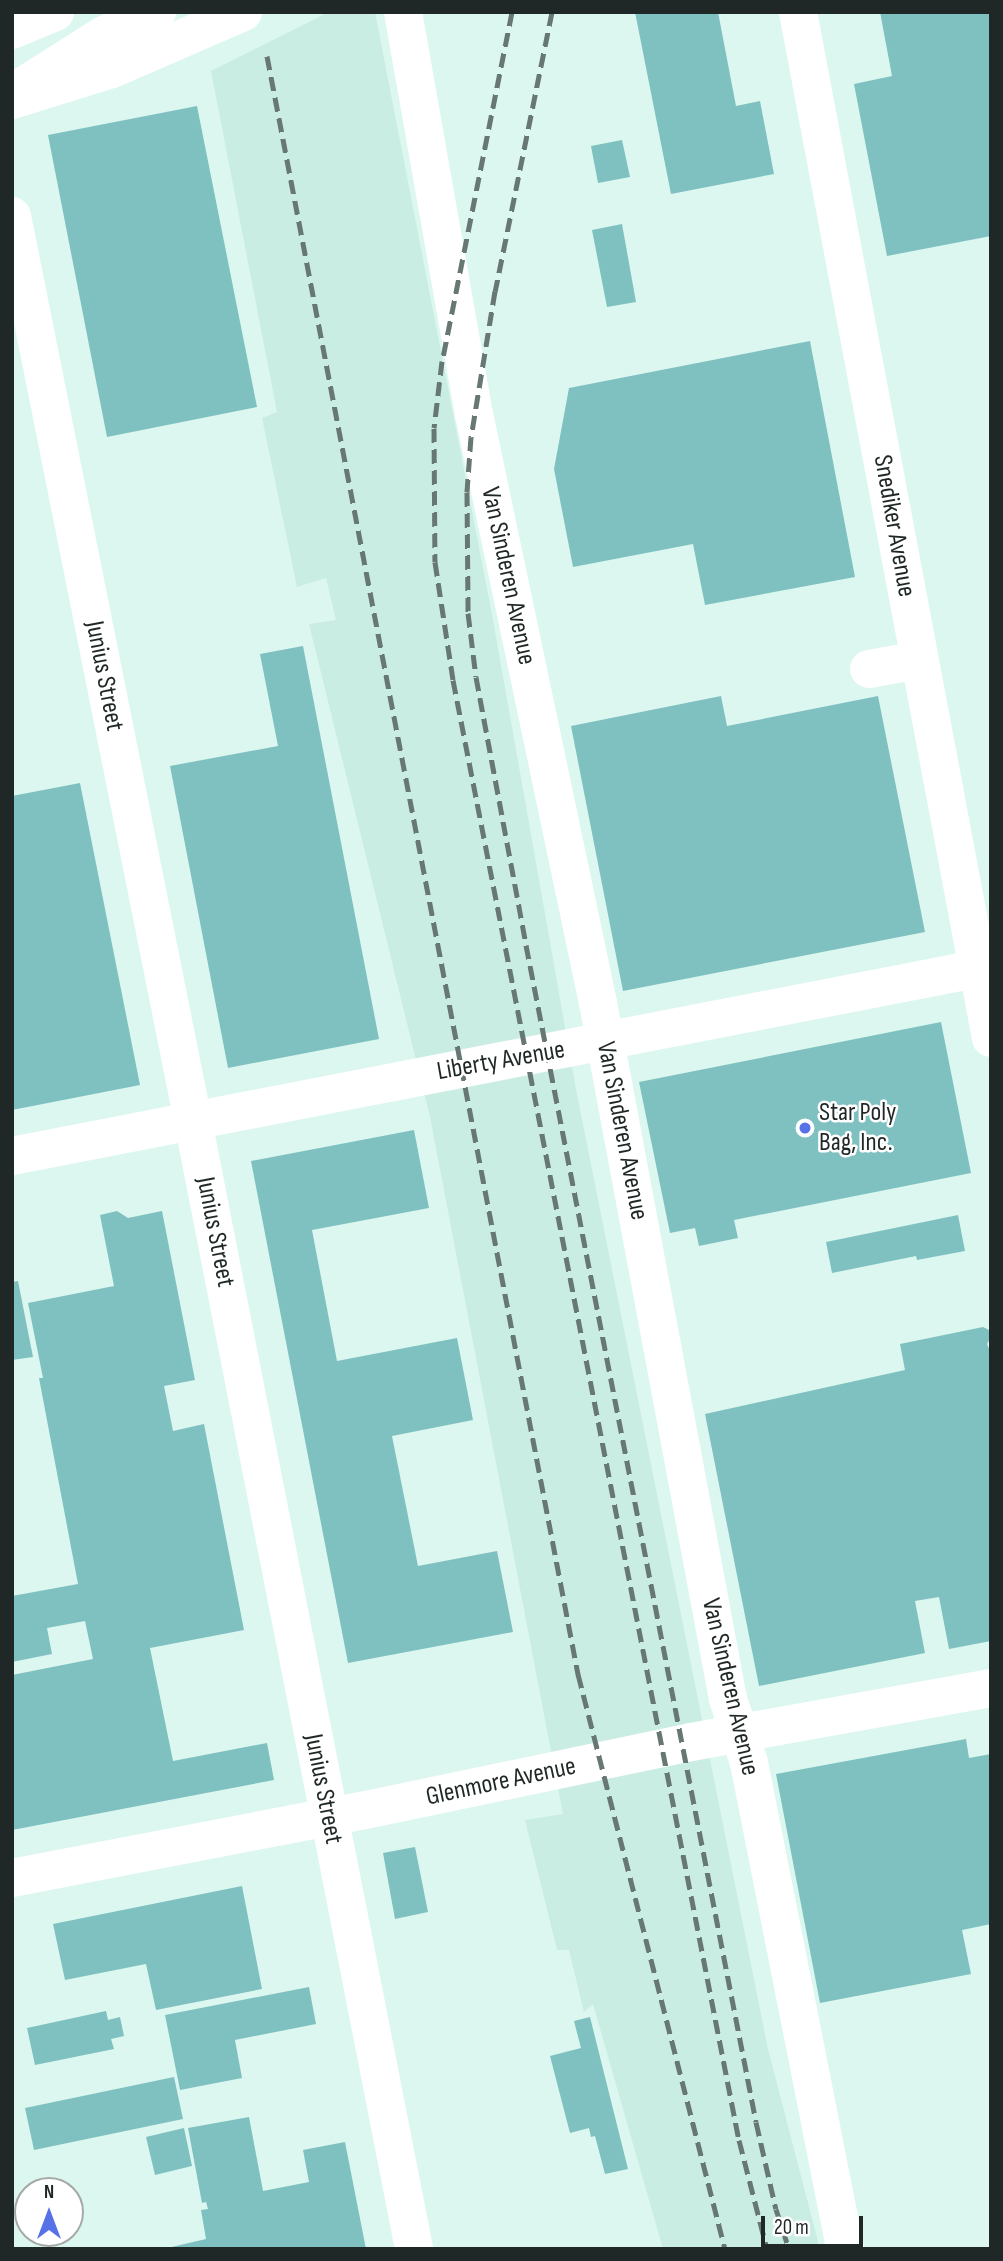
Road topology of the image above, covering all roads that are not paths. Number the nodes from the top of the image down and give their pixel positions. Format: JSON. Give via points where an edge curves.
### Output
{"nodes":[{"id":1,"x":55,"y":12,"type":"edge"},
{"id":2,"x":157,"y":12,"type":"edge"},
{"id":3,"x":243,"y":12,"type":"edge"},
{"id":4,"x":403,"y":12,"type":"edge"},
{"id":5,"x":799,"y":12,"type":"edge"},
{"id":6,"x":12,"y":30,"type":"edge"},
{"id":7,"x":12,"y":93,"type":"edge"},
{"id":8,"x":12,"y":100,"type":"edge"},
{"id":9,"x":12,"y":216,"type":"edge"},
{"id":10,"x":919,"y":660,"type":"junction"},
{"id":11,"x":869,"y":669,"type":"dead end"},
{"id":12,"x":984,"y":967,"type":"edge"},
{"id":13,"x":991,"y":1038,"type":"edge"},
{"id":14,"x":605,"y":1042,"type":"junction"},
{"id":15,"x":193,"y":1121,"type":"junction"},
{"id":16,"x":12,"y":1156,"type":"edge"},
{"id":17,"x":991,"y":1688,"type":"edge"},
{"id":18,"x":740,"y":1735,"type":"junction"},
{"id":19,"x":329,"y":1817,"type":"junction"},
{"id":20,"x":12,"y":1878,"type":"edge"},
{"id":21,"x":414,"y":2249,"type":"edge"},
{"id":22,"x":845,"y":2249,"type":"edge"}],
"edges":[{"from":1,"to":6,"type":"street"},
{"from":2,"to":7,"type":"street","via":[[104,35]]},
{"from":3,"to":8,"type":"street","via":[[112,69]]},
{"from":4,"to":14,"type":"street","name":"Van Sinderen Avenue","via":[[474,414]]},
{"from":5,"to":10,"type":"street","name":"Snediker Avenue"},
{"from":9,"to":15,"type":"street","name":"Junius Street"},
{"from":10,"to":11,"type":"street"},
{"from":10,"to":12,"type":"street","name":"Snediker Avenue"},
{"from":12,"to":13,"type":"street","name":"Snediker Avenue"},
{"from":12,"to":14,"type":"street","name":"Liberty Avenue"},
{"from":14,"to":15,"type":"street","name":"Liberty Avenue"},
{"from":14,"to":18,"type":"street","name":"Van Sinderen Avenue","via":[[728,1699]]},
{"from":15,"to":16,"type":"street","name":"Liberty Avenue"},
{"from":15,"to":19,"type":"street","name":"Junius Street"},
{"from":17,"to":18,"type":"street","name":"Glenmore Avenue"},
{"from":18,"to":19,"type":"street","name":"Glenmore Avenue"},
{"from":18,"to":22,"type":"street","name":"Van Sinderen Avenue"},
{"from":19,"to":20,"type":"street","name":"Glenmore Avenue"},
{"from":19,"to":21,"type":"street","name":"Junius Street"}]}
